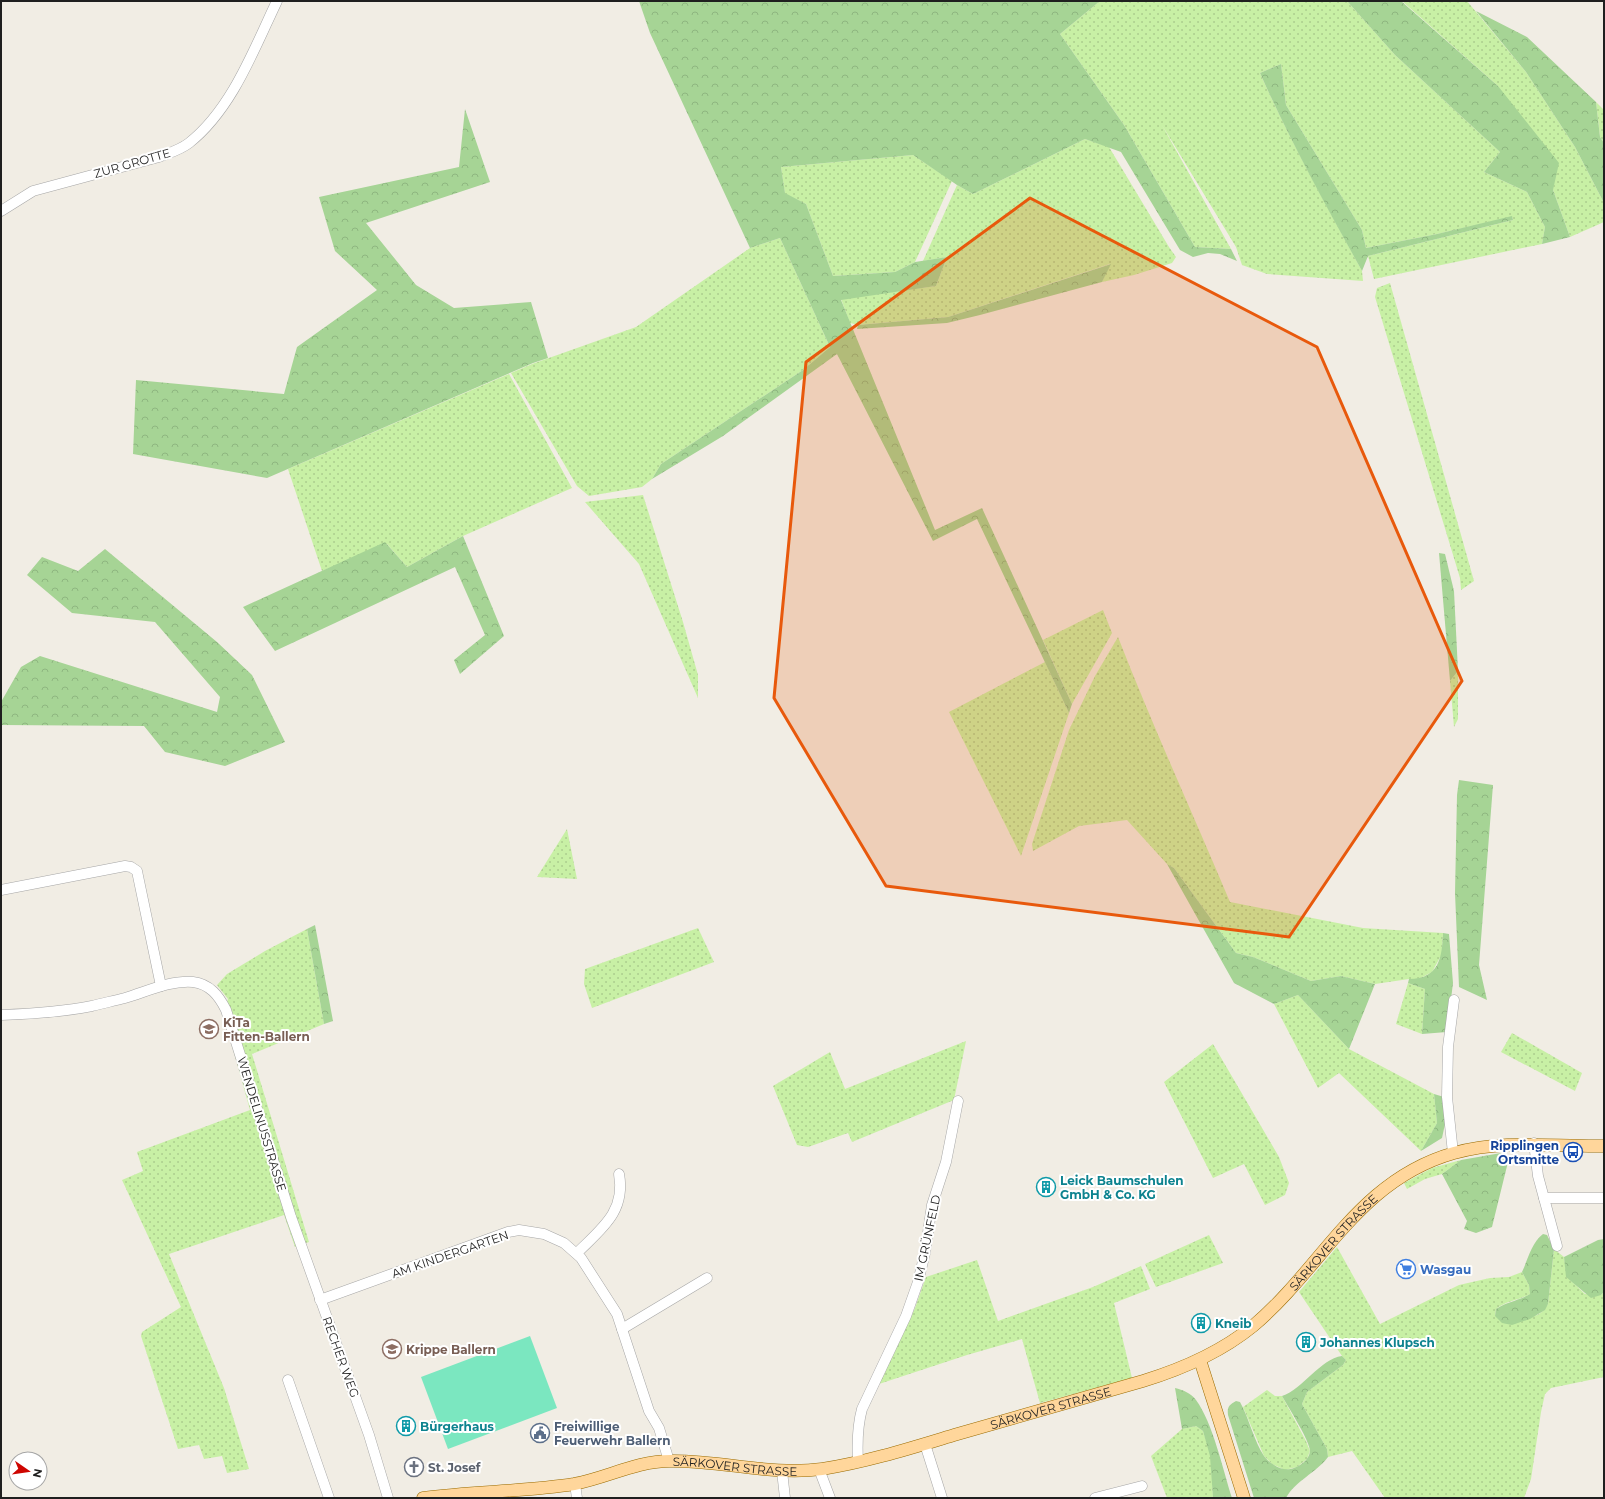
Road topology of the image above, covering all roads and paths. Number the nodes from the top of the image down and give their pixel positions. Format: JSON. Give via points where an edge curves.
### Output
{"nodes":[{"id":1,"x":277,"y":1,"type":"edge"},
{"id":2,"x":1,"y":211,"type":"edge"},
{"id":3,"x":1,"y":890,"type":"edge"},
{"id":4,"x":161,"y":986,"type":"junction"},
{"id":5,"x":1454,"y":1000,"type":"dead end"},
{"id":6,"x":1,"y":1015,"type":"edge"},
{"id":7,"x":958,"y":1101,"type":"dead end"},
{"id":8,"x":1534,"y":1143,"type":"junction"},
{"id":9,"x":1604,"y":1146,"type":"edge"},
{"id":10,"x":1453,"y":1153,"type":"junction"},
{"id":11,"x":619,"y":1174,"type":"dead end"},
{"id":12,"x":1544,"y":1198,"type":"junction"},
{"id":13,"x":1604,"y":1198,"type":"edge"},
{"id":14,"x":290,"y":1217,"type":"joint"},
{"id":15,"x":1557,"y":1246,"type":"dead end"},
{"id":16,"x":577,"y":1253,"type":"junction"},
{"id":17,"x":707,"y":1278,"type":"dead end"},
{"id":18,"x":320,"y":1300,"type":"junction"},
{"id":19,"x":622,"y":1329,"type":"junction"},
{"id":20,"x":1200,"y":1360,"type":"junction"},
{"id":21,"x":288,"y":1380,"type":"dead end"},
{"id":22,"x":925,"y":1444,"type":"junction"},
{"id":23,"x":669,"y":1461,"type":"junction"},
{"id":24,"x":858,"y":1462,"type":"junction"},
{"id":25,"x":819,"y":1469,"type":"junction"},
{"id":26,"x":782,"y":1471,"type":"junction"},
{"id":27,"x":575,"y":1484,"type":"junction"},
{"id":28,"x":1142,"y":1486,"type":"dead end"},
{"id":29,"x":477,"y":1496,"type":"edge"},
{"id":30,"x":329,"y":1498,"type":"edge"},
{"id":31,"x":388,"y":1498,"type":"edge"},
{"id":32,"x":423,"y":1498,"type":"edge"},
{"id":33,"x":577,"y":1498,"type":"edge"},
{"id":34,"x":785,"y":1498,"type":"edge"},
{"id":35,"x":830,"y":1498,"type":"edge"},
{"id":36,"x":942,"y":1498,"type":"edge"},
{"id":37,"x":1095,"y":1498,"type":"edge"},
{"id":38,"x":1244,"y":1498,"type":"edge"}],
"edges":[{"from":1,"to":2,"type":"street","name":"ZUR GROTTE","via":[[220,111],[204,130],[188,143],[174,152],[159,157],[33,191]]},
{"from":3,"to":4,"type":"street","via":[[125,866],[131,867],[137,871]]},
{"from":4,"to":6,"type":"street","name":"WENDELINUSSTRASSE","via":[[124,998],[62,1011]]},
{"from":4,"to":14,"type":"street","name":"WENDELINUSSTRASSE","via":[[194,982],[206,986],[219,997],[226,1010]]},
{"from":5,"to":10,"type":"street","via":[[1448,1047],[1447,1098]]},
{"from":7,"to":24,"type":"street","name":"IM GRÜNFELD","via":[[946,1162],[932,1205],[918,1282],[906,1316],[862,1409],[857,1445]]},
{"from":8,"to":9,"type":"main road","name":"SÄRKOVER STRASSE"},
{"from":8,"to":10,"type":"main road","name":"SÄRKOVER STRASSE","via":[[1503,1144]]},
{"from":8,"to":12,"type":"street"},
{"from":10,"to":20,"type":"main road","name":"SÄRKOVER STRASSE","via":[[1408,1172],[1388,1185],[1362,1207],[1264,1315],[1238,1337]]},
{"from":11,"to":16,"type":"street","via":[[621,1194],[616,1210]]},
{"from":12,"to":13,"type":"street"},
{"from":12,"to":15,"type":"street"},
{"from":14,"to":18,"type":"street","name":"RECHER WEG"},
{"from":16,"to":18,"type":"street","name":"AM KINDERGARTEN","via":[[564,1243],[544,1234],[519,1230],[508,1232]]},
{"from":16,"to":19,"type":"street","name":"AM KINDERGARTEN","via":[[607,1297]]},
{"from":17,"to":19,"type":"street"},
{"from":18,"to":31,"type":"street","name":"RECHER WEG","via":[[369,1435]]},
{"from":19,"to":23,"type":"street","name":"AM KINDERGARTEN","via":[[649,1411],[659,1428]]},
{"from":20,"to":22,"type":"main road","name":"SÄRKOVER STRASSE","via":[[1164,1374]]},
{"from":20,"to":38,"type":"main road"},
{"from":21,"to":30,"type":"street"},
{"from":22,"to":24,"type":"main road","name":"SÄRKOVER STRASSE"},
{"from":22,"to":36,"type":"street"},
{"from":23,"to":26,"type":"main road","name":"SÄRKOVER STRASSE"},
{"from":23,"to":27,"type":"main road","name":"SÄRKOVER STRASSE","via":[[639,1466]]},
{"from":24,"to":25,"type":"main road","name":"SÄRKOVER STRASSE"},
{"from":25,"to":26,"type":"main road","name":"SÄRKOVER STRASSE"},
{"from":25,"to":35,"type":"street"},
{"from":26,"to":34,"type":"street"},
{"from":27,"to":29,"type":"main road","name":"SÄRKOVER STRASSE"},
{"from":27,"to":33,"type":"street"},
{"from":28,"to":37,"type":"street"},
{"from":29,"to":32,"type":"main road","name":"SÄRKOVER STRASSE"}]}
